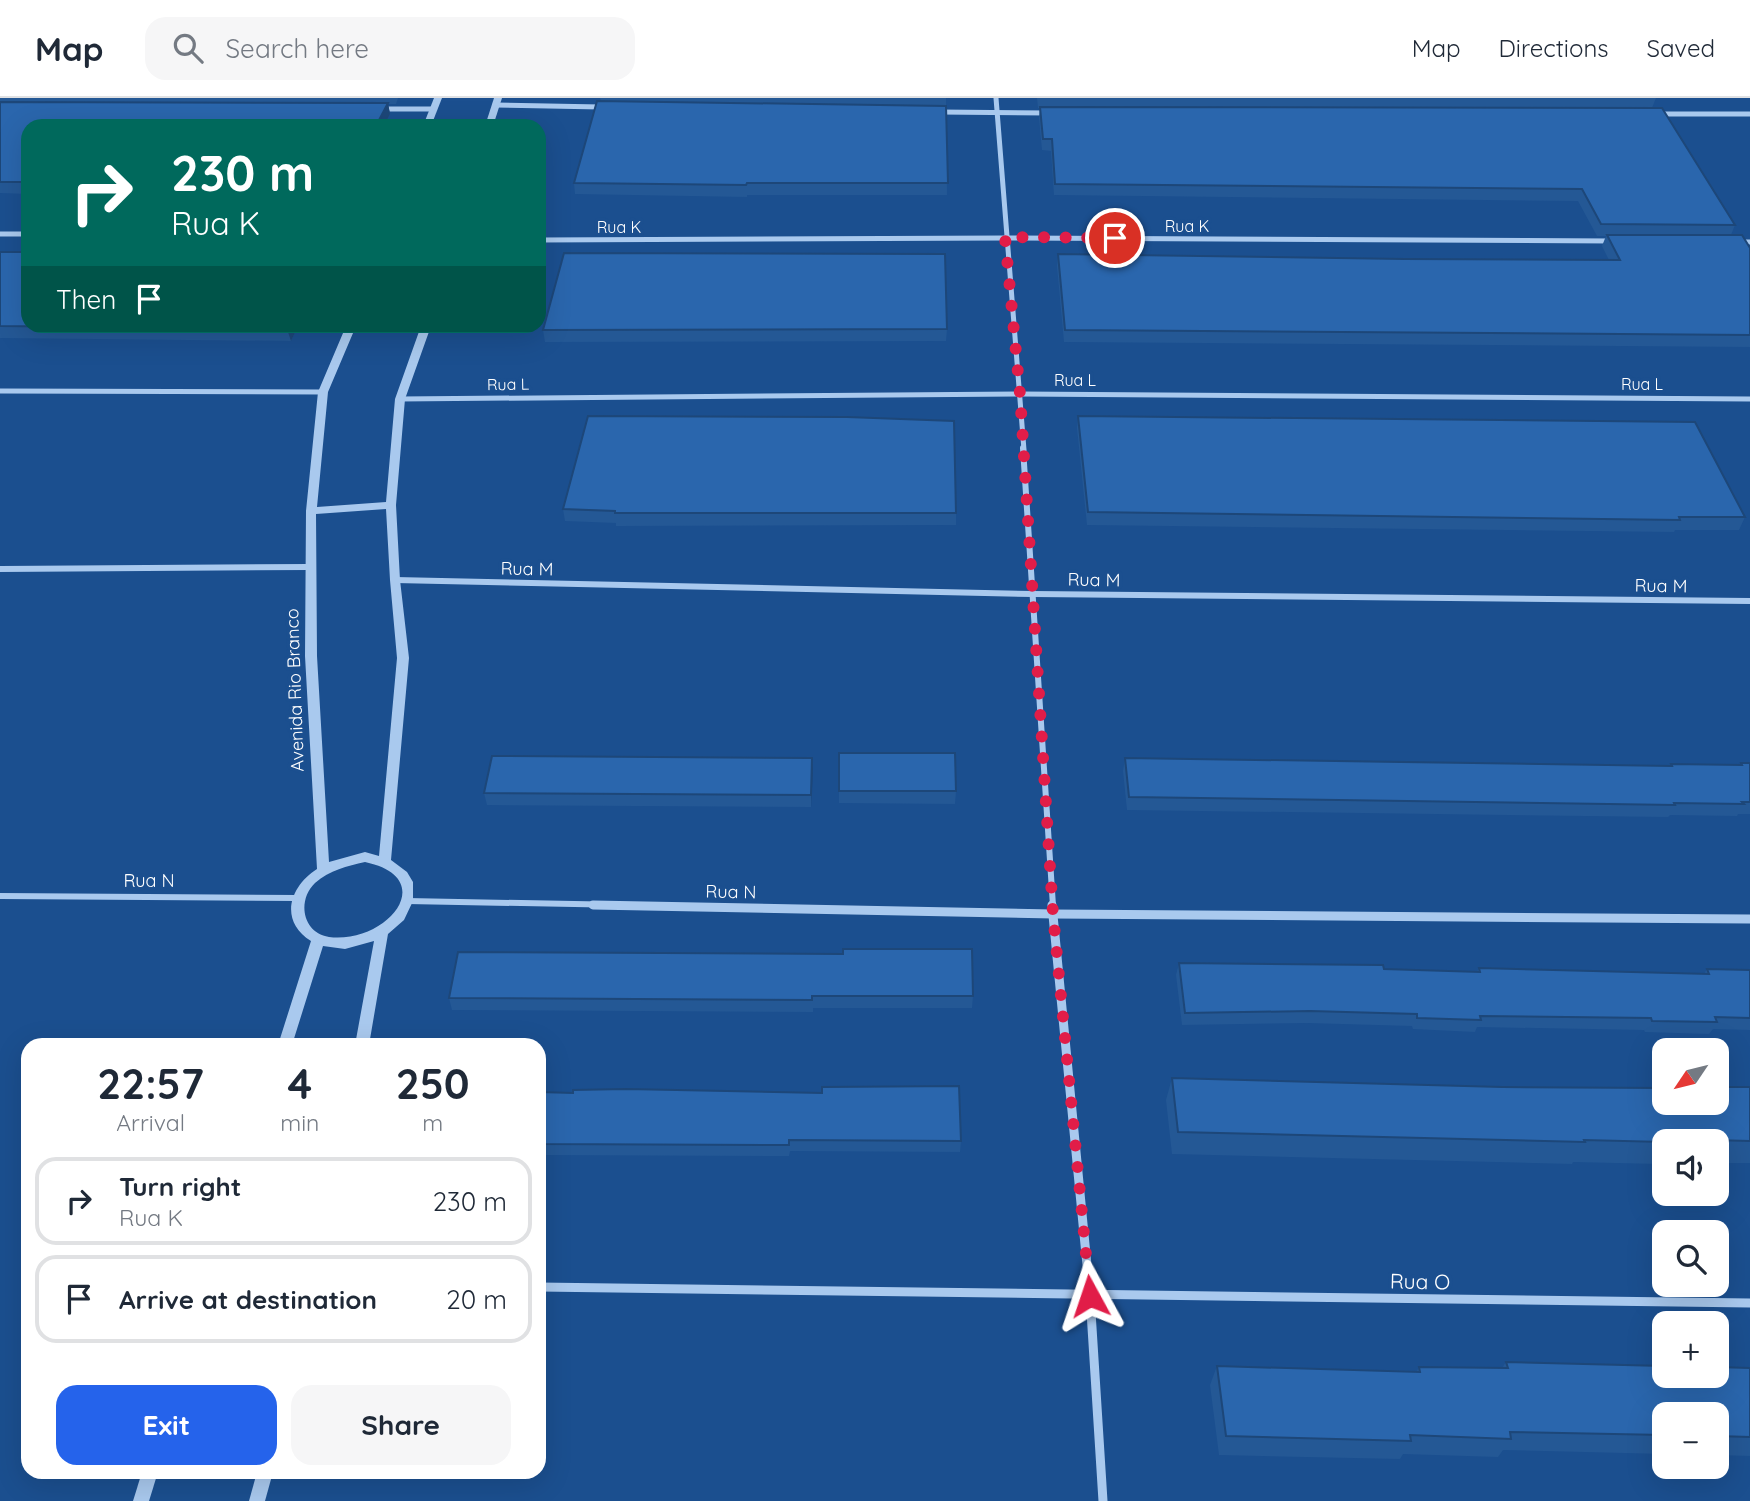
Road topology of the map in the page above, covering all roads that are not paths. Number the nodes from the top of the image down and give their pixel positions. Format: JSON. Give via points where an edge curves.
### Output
{"nodes":[{"id":1,"x":438,"y":98,"type":"edge"},
{"id":2,"x":996,"y":98,"type":"edge"},
{"id":3,"x":496,"y":102,"type":"edge"},
{"id":4,"x":606,"y":107,"type":"edge"},
{"id":5,"x":433,"y":109,"type":"junction"},
{"id":6,"x":380,"y":110,"type":"edge"},
{"id":7,"x":927,"y":112,"type":"edge"},
{"id":8,"x":997,"y":113,"type":"junction"},
{"id":9,"x":1053,"y":113,"type":"edge"},
{"id":10,"x":1652,"y":114,"type":"edge"},
{"id":11,"x":1750,"y":114,"type":"edge"},
{"id":12,"x":429,"y":119,"type":"edge"},
{"id":13,"x":491,"y":119,"type":"edge"},
{"id":14,"x":0,"y":234,"type":"edge"},
{"id":15,"x":21,"y":234,"type":"edge"},
{"id":16,"x":1005,"y":237,"type":"junction"},
{"id":17,"x":546,"y":240,"type":"edge"},
{"id":18,"x":1626,"y":241,"type":"edge"},
{"id":19,"x":1722,"y":242,"type":"edge"},
{"id":20,"x":1750,"y":242,"type":"edge"},
{"id":21,"x":348,"y":333,"type":"edge"},
{"id":22,"x":424,"y":333,"type":"edge"},
{"id":23,"x":0,"y":391,"type":"edge"},
{"id":24,"x":324,"y":392,"type":"junction"},
{"id":25,"x":1020,"y":394,"type":"junction"},
{"id":26,"x":400,"y":399,"type":"junction"},
{"id":27,"x":1750,"y":399,"type":"edge"},
{"id":28,"x":391,"y":505,"type":"junction"},
{"id":29,"x":311,"y":511,"type":"junction"},
{"id":30,"x":310,"y":567,"type":"junction"},
{"id":31,"x":0,"y":569,"type":"edge"},
{"id":32,"x":395,"y":580,"type":"junction"},
{"id":33,"x":1032,"y":594,"type":"junction"},
{"id":34,"x":1750,"y":601,"type":"edge"},
{"id":35,"x":385,"y":860,"type":"junction"},
{"id":36,"x":323,"y":868,"type":"junction"},
{"id":37,"x":0,"y":896,"type":"edge"},
{"id":38,"x":297,"y":898,"type":"junction"},
{"id":39,"x":407,"y":901,"type":"junction"},
{"id":40,"x":1053,"y":914,"type":"junction"},
{"id":41,"x":1750,"y":919,"type":"edge"},
{"id":42,"x":382,"y":932,"type":"junction"},
{"id":43,"x":318,"y":940,"type":"junction"},
{"id":44,"x":287,"y":1038,"type":"edge"},
{"id":45,"x":363,"y":1038,"type":"edge"},
{"id":46,"x":546,"y":1287,"type":"edge"},
{"id":47,"x":1090,"y":1296,"type":"junction"},
{"id":48,"x":1750,"y":1303,"type":"edge"},
{"id":49,"x":148,"y":1479,"type":"edge"},
{"id":50,"x":263,"y":1479,"type":"edge"},
{"id":51,"x":141,"y":1501,"type":"edge"},
{"id":52,"x":257,"y":1501,"type":"edge"},
{"id":53,"x":1102,"y":1501,"type":"edge"}],
"edges":[{"from":1,"to":5,"type":"street"},
{"from":2,"to":8,"type":"street"},
{"from":3,"to":4,"type":"street"},
{"from":3,"to":13,"type":"street"},
{"from":5,"to":6,"type":"street"},
{"from":5,"to":12,"type":"street"},
{"from":7,"to":8,"type":"street"},
{"from":8,"to":9,"type":"street"},
{"from":8,"to":16,"type":"street"},
{"from":10,"to":11,"type":"street"},
{"from":14,"to":15,"type":"street"},
{"from":16,"to":17,"type":"street","name":"Rua K"},
{"from":16,"to":18,"type":"street","name":"Rua K"},
{"from":16,"to":25,"type":"street"},
{"from":19,"to":20,"type":"street"},
{"from":21,"to":24,"type":"street","name":"Avenida Rio Branco"},
{"from":22,"to":26,"type":"street"},
{"from":23,"to":24,"type":"street"},
{"from":24,"to":29,"type":"street","name":"Avenida Rio Branco"},
{"from":25,"to":26,"type":"street","name":"Rua L"},
{"from":25,"to":27,"type":"street","name":"Rua L"},
{"from":25,"to":33,"type":"street"},
{"from":26,"to":28,"type":"street"},
{"from":28,"to":29,"type":"street"},
{"from":28,"to":32,"type":"street"},
{"from":29,"to":30,"type":"street","name":"Avenida Rio Branco"},
{"from":30,"to":31,"type":"street"},
{"from":30,"to":36,"type":"street","name":"Avenida Rio Branco"},
{"from":32,"to":33,"type":"street","name":"Rua M"},
{"from":32,"to":35,"type":"street","via":[[404,658]]},
{"from":33,"to":34,"type":"street","name":"Rua M"},
{"from":33,"to":40,"type":"street"},
{"from":35,"to":36,"type":"street","via":[[365,857]]},
{"from":35,"to":39,"type":"street","via":[[400,870],[407,885]]},
{"from":36,"to":38,"type":"street"},
{"from":37,"to":38,"type":"street","name":"Rua N"},
{"from":38,"to":43,"type":"street","via":[[296,915],[303,930]]},
{"from":39,"to":40,"type":"street","name":"Rua N"},
{"from":39,"to":42,"type":"street","via":[[398,918]]},
{"from":40,"to":41,"type":"street","name":"Rua N"},
{"from":40,"to":47,"type":"street"},
{"from":42,"to":43,"type":"street","via":[[350,943]]},
{"from":42,"to":45,"type":"street"},
{"from":43,"to":44,"type":"street"},
{"from":46,"to":47,"type":"street","name":"Rua O"},
{"from":47,"to":48,"type":"street","name":"Rua O"},
{"from":47,"to":53,"type":"street"},
{"from":49,"to":51,"type":"street"},
{"from":50,"to":52,"type":"street"}]}
